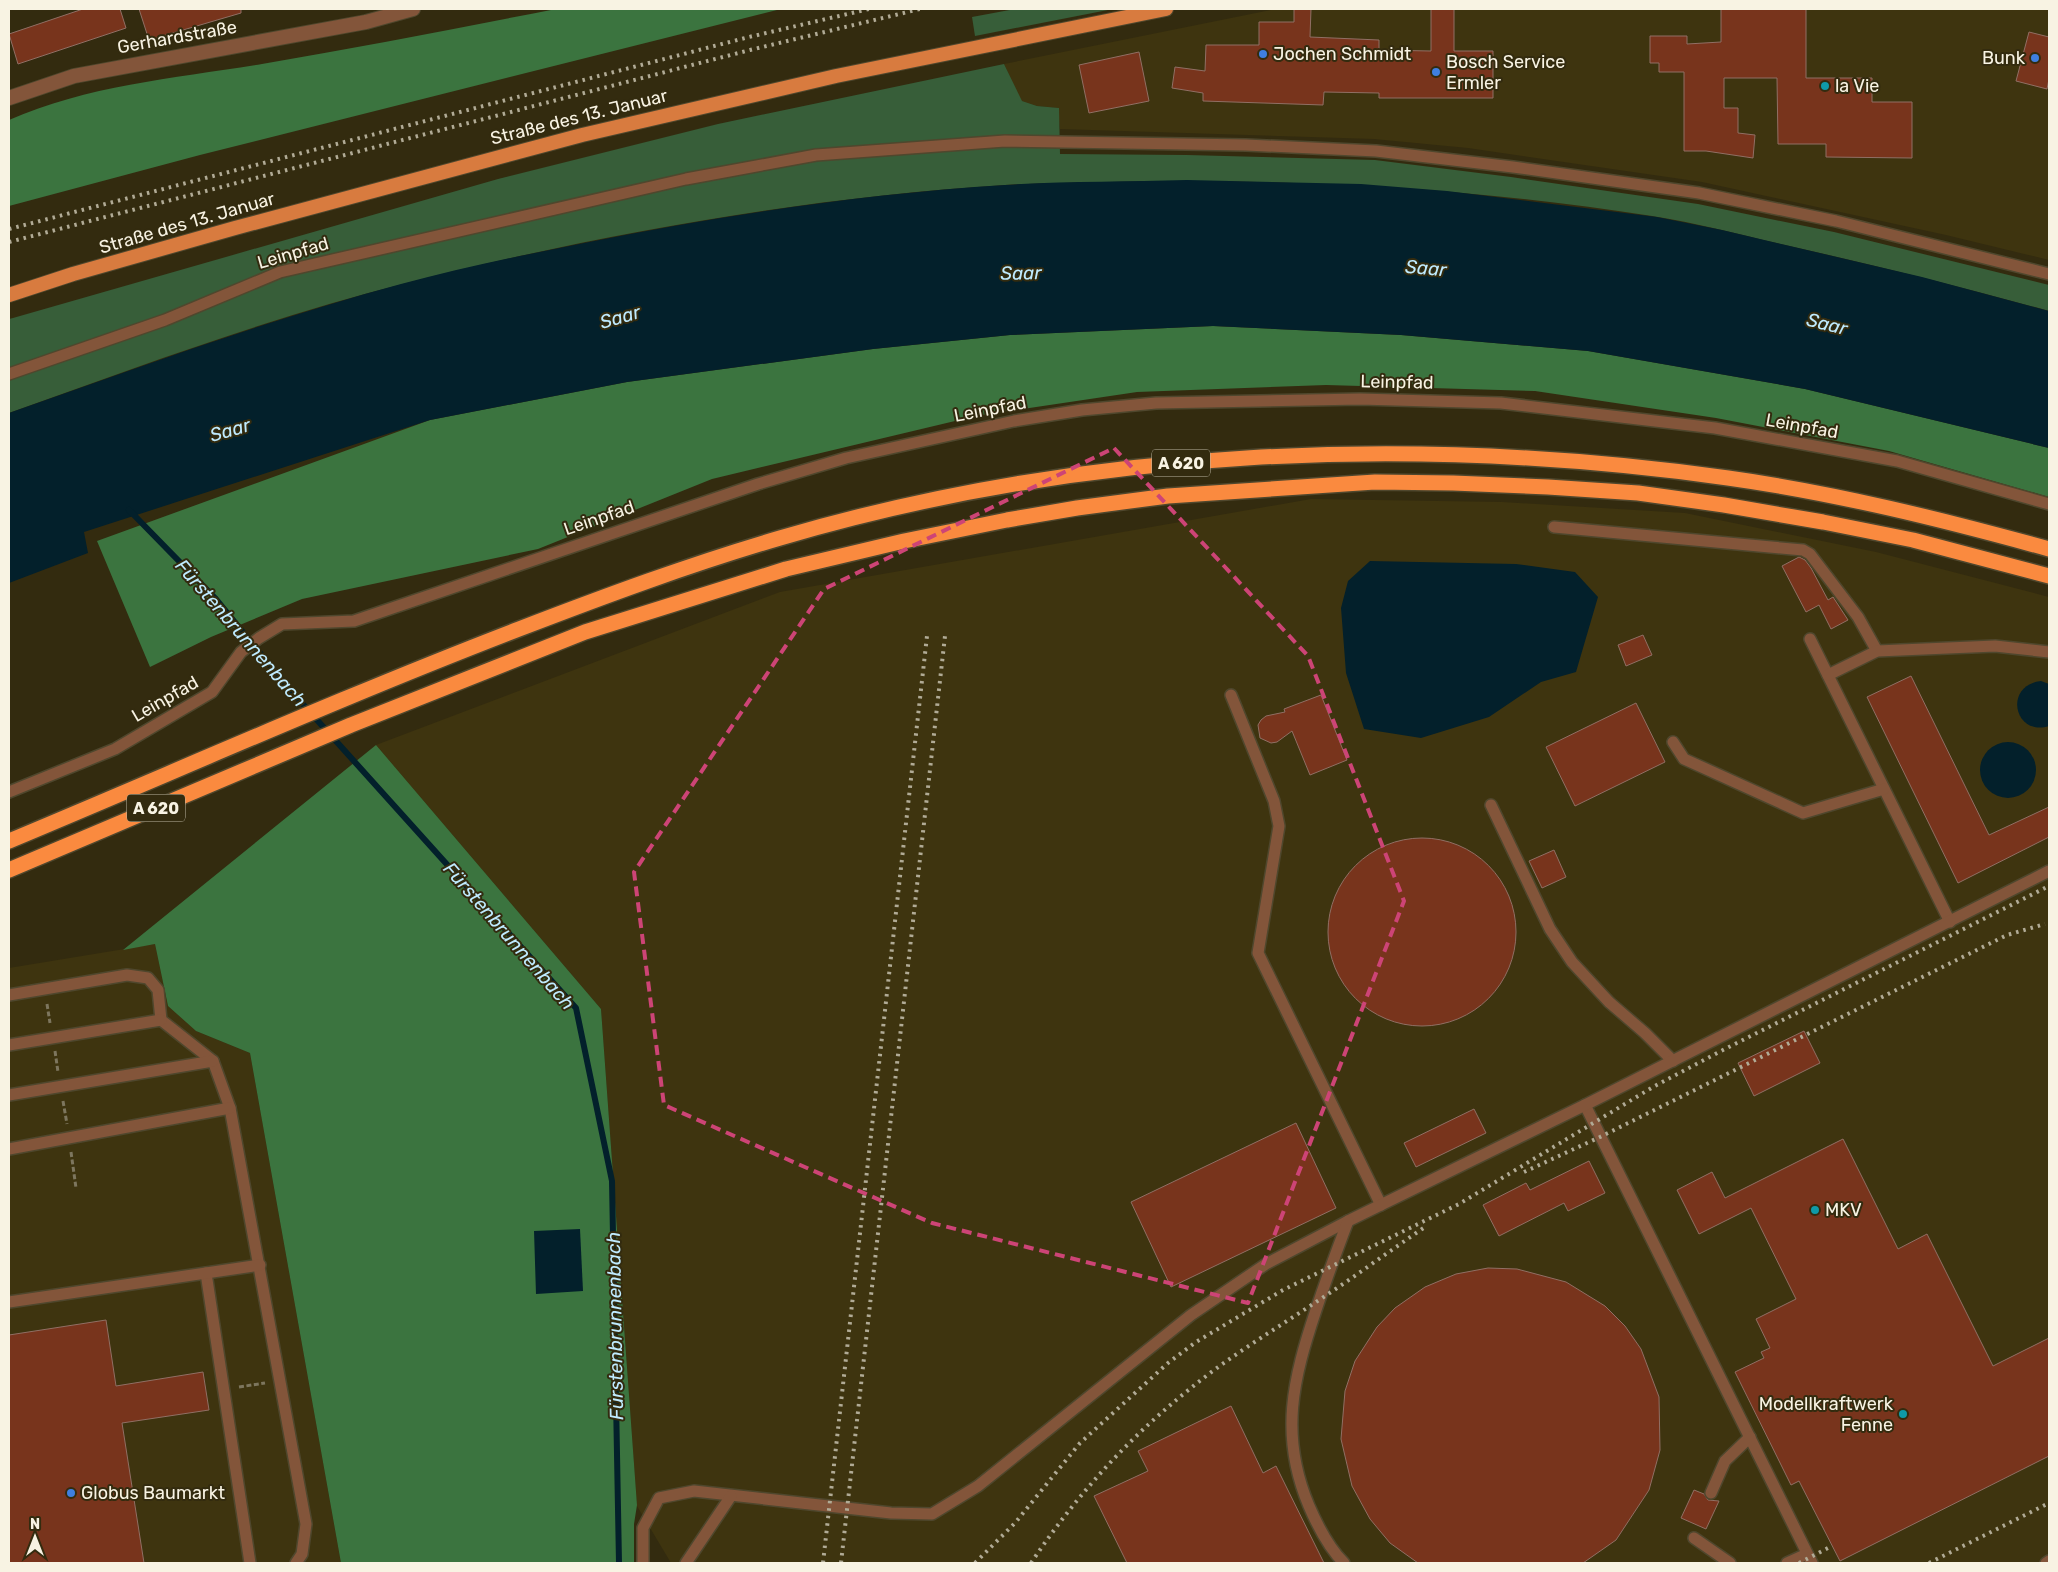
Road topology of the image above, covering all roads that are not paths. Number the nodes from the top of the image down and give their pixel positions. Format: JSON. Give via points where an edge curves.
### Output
{"nodes":[{"id":1,"x":413,"y":9,"type":"edge"},
{"id":2,"x":1166,"y":9,"type":"edge"},
{"id":3,"x":9,"y":98,"type":"edge"},
{"id":4,"x":2049,"y":274,"type":"edge"},
{"id":5,"x":9,"y":295,"type":"edge"},
{"id":6,"x":9,"y":374,"type":"edge"},
{"id":7,"x":2049,"y":504,"type":"edge"},
{"id":8,"x":1554,"y":527,"type":"dead end"},
{"id":9,"x":2049,"y":549,"type":"edge"},
{"id":10,"x":2049,"y":576,"type":"edge"},
{"id":11,"x":1810,"y":639,"type":"dead end"},
{"id":12,"x":1877,"y":652,"type":"junction"},
{"id":13,"x":2049,"y":652,"type":"edge"},
{"id":14,"x":1828,"y":675,"type":"junction"},
{"id":15,"x":1231,"y":694,"type":"dead end"},
{"id":16,"x":1673,"y":742,"type":"dead end"},
{"id":17,"x":1884,"y":789,"type":"junction"},
{"id":18,"x":9,"y":792,"type":"edge"},
{"id":19,"x":1491,"y":805,"type":"dead end"},
{"id":20,"x":9,"y":841,"type":"edge"},
{"id":21,"x":9,"y":870,"type":"edge"},
{"id":22,"x":2049,"y":872,"type":"edge"},
{"id":23,"x":1950,"y":922,"type":"junction"},
{"id":24,"x":9,"y":995,"type":"edge"},
{"id":25,"x":161,"y":1020,"type":"junction"},
{"id":26,"x":9,"y":1045,"type":"edge"},
{"id":27,"x":213,"y":1061,"type":"junction"},
{"id":28,"x":1673,"y":1061,"type":"junction"},
{"id":29,"x":9,"y":1095,"type":"edge"},
{"id":30,"x":1584,"y":1105,"type":"junction"},
{"id":31,"x":230,"y":1108,"type":"junction"},
{"id":32,"x":9,"y":1149,"type":"edge"},
{"id":33,"x":1382,"y":1205,"type":"junction"},
{"id":34,"x":1348,"y":1221,"type":"junction"},
{"id":35,"x":260,"y":1265,"type":"junction"},
{"id":36,"x":206,"y":1273,"type":"junction"},
{"id":37,"x":9,"y":1302,"type":"edge"},
{"id":38,"x":1750,"y":1437,"type":"junction"},
{"id":39,"x":1711,"y":1493,"type":"dead end"},
{"id":40,"x":731,"y":1496,"type":"junction"},
{"id":41,"x":1694,"y":1538,"type":"dead end"},
{"id":42,"x":1810,"y":1559,"type":"edge"},
{"id":43,"x":2049,"y":1562,"type":"edge"},
{"id":44,"x":250,"y":1563,"type":"edge"},
{"id":45,"x":296,"y":1563,"type":"edge"},
{"id":46,"x":643,"y":1563,"type":"edge"},
{"id":47,"x":686,"y":1563,"type":"edge"},
{"id":48,"x":1344,"y":1563,"type":"edge"},
{"id":49,"x":1730,"y":1563,"type":"edge"},
{"id":50,"x":1787,"y":1563,"type":"edge"},
{"id":51,"x":2046,"y":1563,"type":"edge"}],
"edges":[{"from":1,"to":3,"type":"street","name":"Gerhardstraße","via":[[366,22],[74,76]]},
{"from":2,"to":5,"type":"main road","name":"Straße des 13. Januar","via":[[836,76],[582,135],[236,228]]},
{"from":4,"to":6,"type":"lane","name":"Leinpfad","via":[[1836,221],[1699,193],[1512,166],[1376,151],[1005,141],[816,155],[686,179],[290,269],[165,320]]},
{"from":7,"to":18,"type":"lane","name":"Leinpfad","via":[[1897,461],[1715,428],[1501,403],[1278,399],[1156,403],[1082,410],[1014,421],[846,458],[758,484],[354,622],[282,624],[242,652],[212,692],[114,749]]},
{"from":8,"to":12,"type":"lane","via":[[1803,550],[1810,554],[1858,618]]},
{"from":9,"to":20,"type":"highway","number":"A 620","via":[[1928,517],[1830,496],[1648,468],[1543,460],[1374,455],[1275,457],[1160,465],[996,486],[896,507],[781,537],[681,569],[340,701]]},
{"from":10,"to":21,"type":"highway","number":"A 620","via":[[1913,540],[1724,505],[1638,493],[1453,482],[1375,482],[1168,496],[1006,520],[904,541],[786,569],[689,598],[585,632]]},
{"from":11,"to":14,"type":"lane"},
{"from":12,"to":13,"type":"lane","via":[[1994,646]]},
{"from":12,"to":14,"type":"lane"},
{"from":14,"to":17,"type":"lane"},
{"from":15,"to":33,"type":"lane","via":[[1274,801],[1279,826],[1258,953]]},
{"from":16,"to":17,"type":"lane","via":[[1684,759],[1803,813]]},
{"from":17,"to":23,"type":"lane"},
{"from":19,"to":28,"type":"lane","via":[[1550,929],[1572,962],[1609,1002]]},
{"from":22,"to":23,"type":"lane"},
{"from":23,"to":28,"type":"lane"},
{"from":24,"to":25,"type":"lane","via":[[127,975],[148,978],[158,990]]},
{"from":25,"to":26,"type":"lane"},
{"from":25,"to":27,"type":"lane"},
{"from":27,"to":29,"type":"lane"},
{"from":27,"to":31,"type":"lane"},
{"from":28,"to":30,"type":"lane"},
{"from":30,"to":33,"type":"lane"},
{"from":30,"to":38,"type":"lane"},
{"from":31,"to":32,"type":"lane"},
{"from":31,"to":35,"type":"lane"},
{"from":33,"to":34,"type":"lane"},
{"from":34,"to":40,"type":"lane","via":[[1266,1264],[1191,1315],[978,1486],[932,1514],[891,1513]]},
{"from":34,"to":48,"type":"lane","via":[[1299,1363],[1292,1397],[1291,1434],[1302,1490],[1320,1531]]},
{"from":35,"to":36,"type":"lane"},
{"from":35,"to":45,"type":"lane","via":[[306,1524],[302,1554]]},
{"from":36,"to":37,"type":"lane"},
{"from":36,"to":44,"type":"lane"},
{"from":38,"to":39,"type":"lane","via":[[1725,1461]]},
{"from":38,"to":42,"type":"lane"},
{"from":40,"to":46,"type":"lane","via":[[694,1491],[659,1498],[643,1528]]},
{"from":40,"to":47,"type":"lane"},
{"from":41,"to":49,"type":"lane"},
{"from":42,"to":50,"type":"lane"},
{"from":43,"to":51,"type":"lane"}]}
